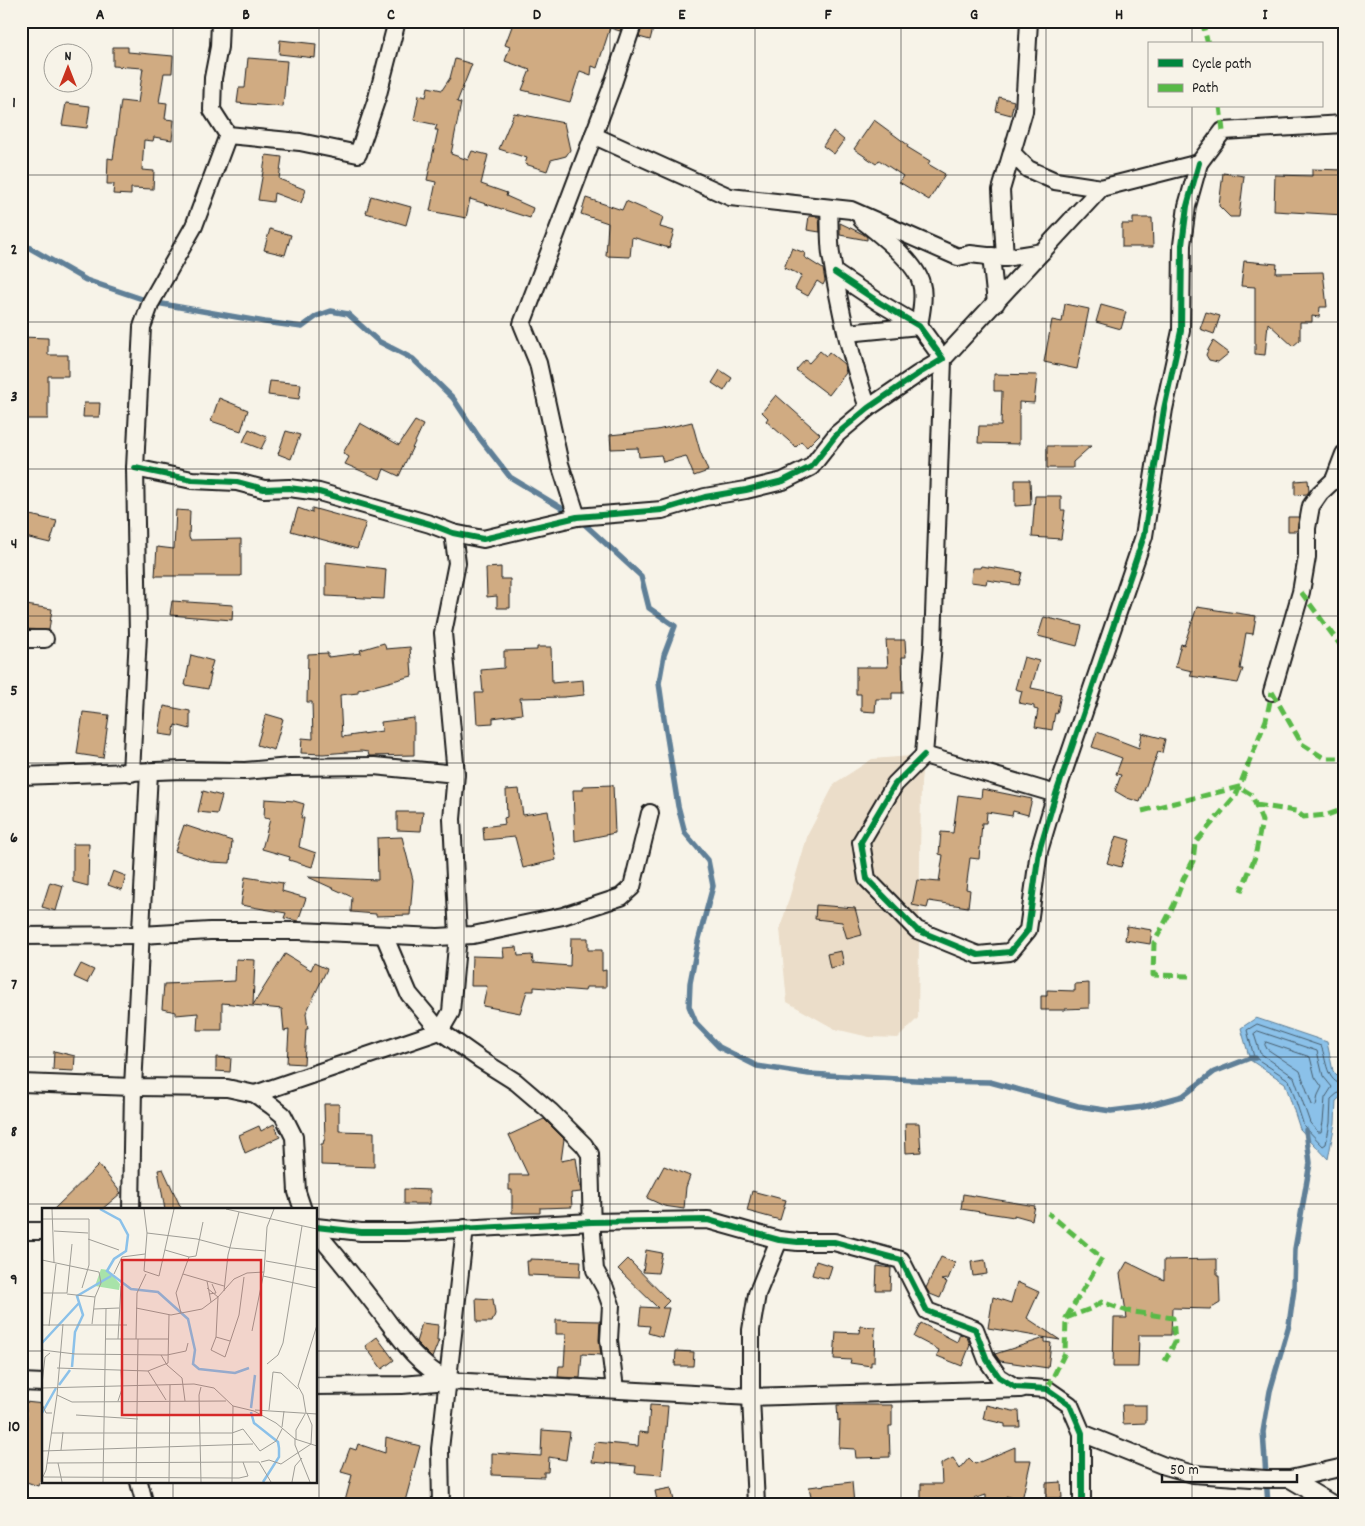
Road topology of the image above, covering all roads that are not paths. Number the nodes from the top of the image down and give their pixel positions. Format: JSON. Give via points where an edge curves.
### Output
{"nodes":[{"id":1,"x":220,"y":21,"type":"edge"},
{"id":2,"x":397,"y":21,"type":"edge"},
{"id":3,"x":634,"y":21,"type":"edge"},
{"id":4,"x":1029,"y":21,"type":"edge"},
{"id":5,"x":1344,"y":124,"type":"edge"},
{"id":6,"x":594,"y":134,"type":"junction"},
{"id":7,"x":228,"y":135,"type":"junction"},
{"id":8,"x":1012,"y":153,"type":"junction"},
{"id":9,"x":1199,"y":163,"type":"junction"},
{"id":10,"x":1101,"y":188,"type":"junction"},
{"id":11,"x":829,"y":208,"type":"junction"},
{"id":12,"x":851,"y":210,"type":"junction"},
{"id":13,"x":1042,"y":252,"type":"junction"},
{"id":14,"x":1005,"y":258,"type":"junction"},
{"id":15,"x":835,"y":273,"type":"junction"},
{"id":16,"x":996,"y":303,"type":"junction"},
{"id":17,"x":919,"y":326,"type":"junction"},
{"id":18,"x":847,"y":333,"type":"junction"},
{"id":19,"x":943,"y":360,"type":"junction"},
{"id":20,"x":868,"y":408,"type":"junction"},
{"id":21,"x":1344,"y":454,"type":"edge"},
{"id":22,"x":135,"y":468,"type":"junction"},
{"id":23,"x":577,"y":517,"type":"junction"},
{"id":24,"x":453,"y":532,"type":"junction"},
{"id":25,"x":21,"y":638,"type":"edge"},
{"id":26,"x":45,"y":639,"type":"dead end"},
{"id":27,"x":1272,"y":692,"type":"dead end"},
{"id":28,"x":924,"y":755,"type":"junction"},
{"id":29,"x":131,"y":772,"type":"junction"},
{"id":30,"x":149,"y":772,"type":"junction"},
{"id":31,"x":65,"y":774,"type":"dead end"},
{"id":32,"x":456,"y":774,"type":"junction"},
{"id":33,"x":21,"y":776,"type":"edge"},
{"id":34,"x":1056,"y":794,"type":"junction"},
{"id":35,"x":650,"y":813,"type":"dead end"},
{"id":36,"x":141,"y":934,"type":"junction"},
{"id":37,"x":384,"y":934,"type":"junction"},
{"id":38,"x":21,"y":936,"type":"edge"},
{"id":39,"x":458,"y":936,"type":"junction"},
{"id":40,"x":440,"y":1031,"type":"junction"},
{"id":41,"x":21,"y":1083,"type":"edge"},
{"id":42,"x":133,"y":1087,"type":"junction"},
{"id":43,"x":255,"y":1094,"type":"junction"},
{"id":44,"x":131,"y":1208,"type":"edge"},
{"id":45,"x":302,"y":1208,"type":"edge"},
{"id":46,"x":592,"y":1222,"type":"junction"},
{"id":47,"x":318,"y":1227,"type":"edge"},
{"id":48,"x":466,"y":1228,"type":"junction"},
{"id":49,"x":21,"y":1230,"type":"edge"},
{"id":50,"x":42,"y":1231,"type":"edge"},
{"id":51,"x":318,"y":1234,"type":"edge"},
{"id":52,"x":779,"y":1240,"type":"junction"},
{"id":53,"x":448,"y":1381,"type":"junction"},
{"id":54,"x":21,"y":1382,"type":"edge"},
{"id":55,"x":42,"y":1383,"type":"edge"},
{"id":56,"x":318,"y":1386,"type":"edge"},
{"id":57,"x":1047,"y":1388,"type":"junction"},
{"id":58,"x":615,"y":1389,"type":"junction"},
{"id":59,"x":752,"y":1397,"type":"junction"},
{"id":60,"x":1082,"y":1433,"type":"junction"},
{"id":61,"x":1344,"y":1467,"type":"edge"},
{"id":62,"x":1290,"y":1479,"type":"junction"},
{"id":63,"x":140,"y":1484,"type":"edge"},
{"id":64,"x":145,"y":1505,"type":"edge"},
{"id":65,"x":441,"y":1505,"type":"edge"},
{"id":66,"x":756,"y":1505,"type":"edge"},
{"id":67,"x":1082,"y":1505,"type":"edge"},
{"id":68,"x":1334,"y":1505,"type":"edge"}],
"edges":[{"from":1,"to":7,"type":"street","via":[[212,110]]},
{"from":2,"to":7,"type":"street","via":[[358,154],[300,142]]},
{"from":3,"to":6,"type":"street"},
{"from":4,"to":8,"type":"street","via":[[1024,111]]},
{"from":5,"to":9,"type":"street","via":[[1222,130]]},
{"from":6,"to":11,"type":"street","via":[[730,197]]},
{"from":6,"to":23,"type":"street","via":[[522,324],[538,363],[560,464]]},
{"from":7,"to":22,"type":"street","via":[[194,226],[151,302],[142,327]]},
{"from":8,"to":10,"type":"street","via":[[1028,168],[1055,181]]},
{"from":8,"to":14,"type":"street","via":[[1001,190]]},
{"from":9,"to":10,"type":"street"},
{"from":9,"to":34,"type":"street","via":[[1187,206],[1182,245],[1180,331],[1144,536]]},
{"from":10,"to":13,"type":"street"},
{"from":11,"to":12,"type":"street"},
{"from":11,"to":15,"type":"street"},
{"from":12,"to":14,"type":"street","via":[[958,257],[970,254]]},
{"from":12,"to":17,"type":"street","via":[[915,268],[922,283]]},
{"from":13,"to":14,"type":"street"},
{"from":13,"to":16,"type":"street"},
{"from":14,"to":16,"type":"street","via":[[991,256]]},
{"from":15,"to":17,"type":"street"},
{"from":15,"to":18,"type":"street"},
{"from":16,"to":19,"type":"street"},
{"from":17,"to":18,"type":"street"},
{"from":17,"to":19,"type":"street"},
{"from":18,"to":20,"type":"street"},
{"from":19,"to":20,"type":"street"},
{"from":19,"to":28,"type":"street","via":[[933,643]]},
{"from":20,"to":23,"type":"street","via":[[837,434],[812,467],[783,481],[705,497],[662,510]]},
{"from":21,"to":27,"type":"street","via":[[1334,480],[1311,506],[1301,592]]},
{"from":22,"to":24,"type":"street","via":[[192,480],[319,492]]},
{"from":22,"to":29,"type":"street","via":[[138,635]]},
{"from":23,"to":24,"type":"street","via":[[482,539]]},
{"from":24,"to":32,"type":"street","via":[[457,563],[443,633]]},
{"from":25,"to":26,"type":"street"},
{"from":28,"to":34,"type":"street"},
{"from":28,"to":34,"type":"street","via":[[894,784],[861,842],[867,879],[917,930],[978,956],[1010,952],[1028,930],[1039,851]]},
{"from":29,"to":30,"type":"street"},
{"from":29,"to":31,"type":"street"},
{"from":29,"to":33,"type":"street"},
{"from":30,"to":32,"type":"street","via":[[374,766]]},
{"from":30,"to":36,"type":"street"},
{"from":32,"to":39,"type":"street","via":[[452,819]]},
{"from":35,"to":39,"type":"street","via":[[632,887],[621,898],[563,916]]},
{"from":36,"to":37,"type":"street","via":[[299,931]]},
{"from":36,"to":38,"type":"street"},
{"from":36,"to":42,"type":"street"},
{"from":37,"to":39,"type":"street"},
{"from":37,"to":40,"type":"street","via":[[409,994]]},
{"from":39,"to":40,"type":"street","via":[[451,1012]]},
{"from":40,"to":43,"type":"street"},
{"from":40,"to":46,"type":"street","via":[[516,1082],[584,1145],[590,1154]]},
{"from":41,"to":42,"type":"street"},
{"from":42,"to":43,"type":"street","via":[[227,1088]]},
{"from":42,"to":44,"type":"street"},
{"from":43,"to":45,"type":"street","via":[[283,1115],[294,1137],[297,1192]]},
{"from":46,"to":48,"type":"street"},
{"from":46,"to":52,"type":"street","via":[[708,1220]]},
{"from":46,"to":58,"type":"street","via":[[595,1270],[606,1288],[611,1306],[609,1340]]},
{"from":47,"to":48,"type":"street","via":[[360,1232]]},
{"from":48,"to":53,"type":"street"},
{"from":49,"to":50,"type":"street"},
{"from":51,"to":53,"type":"street","via":[[412,1354],[430,1371]]},
{"from":52,"to":57,"type":"street","via":[[834,1242],[901,1260],[928,1310],[974,1329],[987,1360],[999,1377],[1015,1387]]},
{"from":52,"to":59,"type":"street","via":[[757,1294],[752,1330]]},
{"from":53,"to":56,"type":"street"},
{"from":53,"to":58,"type":"street"},
{"from":53,"to":65,"type":"street","via":[[440,1449]]},
{"from":54,"to":55,"type":"street"},
{"from":57,"to":59,"type":"street"},
{"from":57,"to":60,"type":"street","via":[[1070,1405]]},
{"from":58,"to":59,"type":"street"},
{"from":59,"to":66,"type":"street"},
{"from":60,"to":62,"type":"street","via":[[1193,1474]]},
{"from":60,"to":67,"type":"street"},
{"from":61,"to":62,"type":"street"},
{"from":62,"to":68,"type":"street"},
{"from":63,"to":64,"type":"street"}]}
